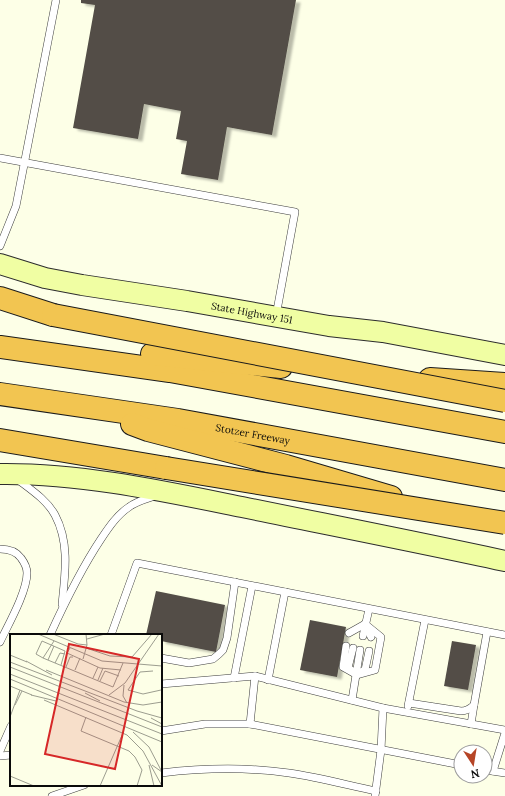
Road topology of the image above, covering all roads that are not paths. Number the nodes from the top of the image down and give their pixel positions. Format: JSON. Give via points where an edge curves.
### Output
{"nodes":[{"id":1,"x":56,"y":0,"type":"edge"},
{"id":2,"x":0,"y":158,"type":"edge"},
{"id":3,"x":25,"y":162,"type":"junction"},
{"id":4,"x":0,"y":246,"type":"edge"},
{"id":5,"x":0,"y":264,"type":"edge"},
{"id":6,"x":0,"y":298,"type":"edge"},
{"id":7,"x":0,"y":304,"type":"edge"},
{"id":8,"x":53,"y":315,"type":"junction"},
{"id":9,"x":276,"y":316,"type":"junction"},
{"id":10,"x":0,"y":343,"type":"edge"},
{"id":11,"x":0,"y":347,"type":"edge"},
{"id":12,"x":505,"y":355,"type":"edge"},
{"id":13,"x":505,"y":384,"type":"edge"},
{"id":14,"x":0,"y":394,"type":"edge"},
{"id":15,"x":505,"y":401,"type":"edge"},
{"id":16,"x":73,"y":404,"type":"junction"},
{"id":17,"x":505,"y":432,"type":"edge"},
{"id":18,"x":0,"y":440,"type":"edge"},
{"id":19,"x":5,"y":474,"type":"edge"},
{"id":20,"x":505,"y":480,"type":"edge"},
{"id":21,"x":172,"y":493,"type":"junction"},
{"id":22,"x":505,"y":523,"type":"edge"},
{"id":23,"x":505,"y":532,"type":"edge"},
{"id":24,"x":0,"y":549,"type":"edge"},
{"id":25,"x":505,"y":561,"type":"edge"},
{"id":26,"x":235,"y":582,"type":"junction"},
{"id":27,"x":252,"y":586,"type":"junction"},
{"id":28,"x":285,"y":592,"type":"junction"},
{"id":29,"x":62,"y":608,"type":"junction"},
{"id":30,"x":369,"y":609,"type":"junction"},
{"id":31,"x":425,"y":620,"type":"junction"},
{"id":32,"x":365,"y":624,"type":"junction"},
{"id":33,"x":486,"y":632,"type":"junction"},
{"id":34,"x":50,"y":634,"type":"edge"},
{"id":35,"x":111,"y":634,"type":"edge"},
{"id":36,"x":352,"y":634,"type":"dead end"},
{"id":37,"x":505,"y":635,"type":"edge"},
{"id":38,"x":363,"y":636,"type":"dead end"},
{"id":39,"x":371,"y":637,"type":"dead end"},
{"id":40,"x":0,"y":642,"type":"edge"},
{"id":41,"x":350,"y":647,"type":"dead end"},
{"id":42,"x":360,"y":650,"type":"dead end"},
{"id":43,"x":369,"y":651,"type":"dead end"},
{"id":44,"x":162,"y":658,"type":"edge"},
{"id":45,"x":357,"y":675,"type":"junction"},
{"id":46,"x":255,"y":676,"type":"junction"},
{"id":47,"x":234,"y":678,"type":"junction"},
{"id":48,"x":268,"y":680,"type":"junction"},
{"id":49,"x":162,"y":684,"type":"edge"},
{"id":50,"x":352,"y":700,"type":"junction"},
{"id":51,"x":408,"y":703,"type":"junction"},
{"id":52,"x":474,"y":705,"type":"junction"},
{"id":53,"x":383,"y":708,"type":"junction"},
{"id":54,"x":406,"y":712,"type":"junction"},
{"id":55,"x":250,"y":724,"type":"junction"},
{"id":56,"x":471,"y":724,"type":"junction"},
{"id":57,"x":10,"y":728,"type":"edge"},
{"id":58,"x":505,"y":730,"type":"edge"},
{"id":59,"x":162,"y":731,"type":"edge"},
{"id":60,"x":505,"y":733,"type":"edge"},
{"id":61,"x":381,"y":750,"type":"junction"},
{"id":62,"x":0,"y":751,"type":"edge"},
{"id":63,"x":10,"y":754,"type":"edge"},
{"id":64,"x":0,"y":756,"type":"edge"},
{"id":65,"x":453,"y":764,"type":"edge"},
{"id":66,"x":493,"y":771,"type":"joint"},
{"id":67,"x":162,"y":773,"type":"edge"},
{"id":68,"x":505,"y":773,"type":"edge"},
{"id":69,"x":81,"y":786,"type":"edge"},
{"id":70,"x":375,"y":793,"type":"edge"},
{"id":71,"x":52,"y":796,"type":"edge"}],
"edges":[{"from":1,"to":3,"type":"lane"},
{"from":2,"to":3,"type":"lane"},
{"from":3,"to":4,"type":"lane","via":[[16,206]]},
{"from":3,"to":9,"type":"lane","via":[[295,212]]},
{"from":5,"to":9,"type":"main road","name":"State Highway 151","via":[[63,282]]},
{"from":6,"to":8,"type":"highway"},
{"from":7,"to":8,"type":"highway"},
{"from":8,"to":15,"type":"highway","bridge":true},
{"from":9,"to":12,"type":"main road","name":"State Highway 151","via":[[329,326],[383,332]]},
{"from":10,"to":13,"type":"highway","via":[[111,349],[314,370]]},
{"from":11,"to":17,"type":"highway","via":[[170,371]]},
{"from":14,"to":16,"type":"highway","name":"Stotzer Freeway"},
{"from":16,"to":20,"type":"highway","name":"Stotzer Freeway","via":[[196,423]]},
{"from":16,"to":23,"type":"highway","via":[[148,430],[286,466]]},
{"from":18,"to":22,"type":"highway","bridge":true},
{"from":19,"to":21,"type":"main road","via":[[80,479]]},
{"from":19,"to":29,"type":"lane","via":[[42,499],[55,515],[64,541],[66,565]]},
{"from":21,"to":25,"type":"main road"},
{"from":21,"to":29,"type":"lane","via":[[140,500],[128,507],[113,522],[91,555]]},
{"from":24,"to":40,"type":"lane","via":[[18,554],[27,573],[16,608]]},
{"from":26,"to":27,"type":"lane"},
{"from":26,"to":35,"type":"lane","via":[[137,563]]},
{"from":26,"to":44,"type":"lane","via":[[223,650],[213,659],[189,663]]},
{"from":27,"to":28,"type":"lane"},
{"from":27,"to":47,"type":"lane"},
{"from":28,"to":30,"type":"lane"},
{"from":28,"to":48,"type":"lane"},
{"from":29,"to":34,"type":"lane"},
{"from":30,"to":31,"type":"lane"},
{"from":30,"to":32,"type":"lane"},
{"from":31,"to":33,"type":"lane"},
{"from":31,"to":51,"type":"lane"},
{"from":32,"to":36,"type":"lane"},
{"from":32,"to":38,"type":"lane"},
{"from":32,"to":39,"type":"lane"},
{"from":32,"to":45,"type":"lane","via":[[381,637],[375,670]]},
{"from":33,"to":37,"type":"lane"},
{"from":33,"to":52,"type":"lane"},
{"from":41,"to":45,"type":"lane","via":[[343,667]]},
{"from":42,"to":45,"type":"lane"},
{"from":43,"to":45,"type":"lane","via":[[365,670]]},
{"from":45,"to":50,"type":"lane"},
{"from":46,"to":47,"type":"lane"},
{"from":46,"to":48,"type":"lane"},
{"from":46,"to":55,"type":"lane"},
{"from":47,"to":49,"type":"lane"},
{"from":48,"to":50,"type":"lane"},
{"from":50,"to":53,"type":"lane"},
{"from":51,"to":52,"type":"lane","via":[[461,711],[468,710]]},
{"from":51,"to":54,"type":"lane"},
{"from":52,"to":56,"type":"lane"},
{"from":53,"to":54,"type":"lane"},
{"from":53,"to":61,"type":"lane"},
{"from":54,"to":56,"type":"lane"},
{"from":55,"to":59,"type":"lane","via":[[205,724]]},
{"from":55,"to":61,"type":"lane"},
{"from":56,"to":58,"type":"lane"},
{"from":57,"to":62,"type":"lane"},
{"from":60,"to":66,"type":"lane"},
{"from":61,"to":65,"type":"lane"},
{"from":61,"to":70,"type":"lane"},
{"from":63,"to":64,"type":"lane"},
{"from":66,"to":68,"type":"lane"},
{"from":67,"to":70,"type":"lane","via":[[198,769],[289,772]]},
{"from":69,"to":71,"type":"lane"}]}
